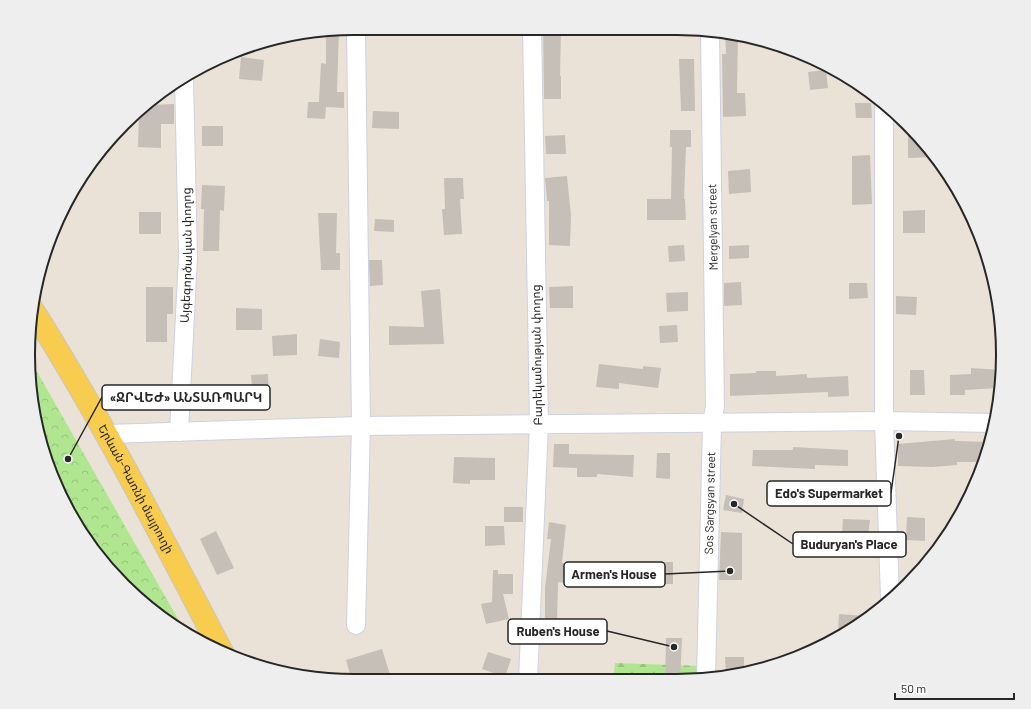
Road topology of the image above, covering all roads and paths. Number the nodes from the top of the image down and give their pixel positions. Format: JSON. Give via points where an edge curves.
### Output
{"nodes":[{"id":1,"x":356,"y":35,"type":"edge"},
{"id":2,"x":532,"y":35,"type":"edge"},
{"id":3,"x":710,"y":37,"type":"edge"},
{"id":4,"x":184,"y":85,"type":"edge"},
{"id":5,"x":884,"y":112,"type":"edge"},
{"id":6,"x":38,"y":318,"type":"edge"},
{"id":7,"x":884,"y":421,"type":"junction"},
{"id":8,"x":712,"y":423,"type":"junction"},
{"id":9,"x":539,"y":424,"type":"junction"},
{"id":10,"x":988,"y":424,"type":"edge"},
{"id":11,"x":361,"y":426,"type":"junction"},
{"id":12,"x":178,"y":432,"type":"junction"},
{"id":13,"x":107,"y":434,"type":"junction"},
{"id":14,"x":890,"y":592,"type":"edge"},
{"id":15,"x":356,"y":624,"type":"dead end"},
{"id":16,"x":217,"y":643,"type":"edge"},
{"id":17,"x":706,"y":672,"type":"edge"},
{"id":18,"x":528,"y":674,"type":"edge"}],
"edges":[{"from":1,"to":11,"type":"street"},
{"from":2,"to":9,"type":"street","name":"Բարեկամության փողոց"},
{"from":3,"to":8,"type":"street","name":"Mergelyan street","via":[[715,406]]},
{"from":4,"to":12,"type":"street","name":"Այգեգործական փողոց","via":[[188,257]]},
{"from":5,"to":7,"type":"street"},
{"from":6,"to":13,"type":"main road","name":"Երևան-Գառնի մայրուղի"},
{"from":7,"to":8,"type":"street"},
{"from":7,"to":10,"type":"street"},
{"from":7,"to":14,"type":"street"},
{"from":8,"to":9,"type":"street"},
{"from":8,"to":17,"type":"street","name":"Sos Sargsyan street"},
{"from":9,"to":11,"type":"street"},
{"from":9,"to":18,"type":"street","name":"Բարեկամության փողոց"},
{"from":11,"to":12,"type":"street"},
{"from":11,"to":15,"type":"street"},
{"from":12,"to":13,"type":"street"},
{"from":13,"to":16,"type":"main road","name":"Երևան-Գառնի մայրուղի"}]}
